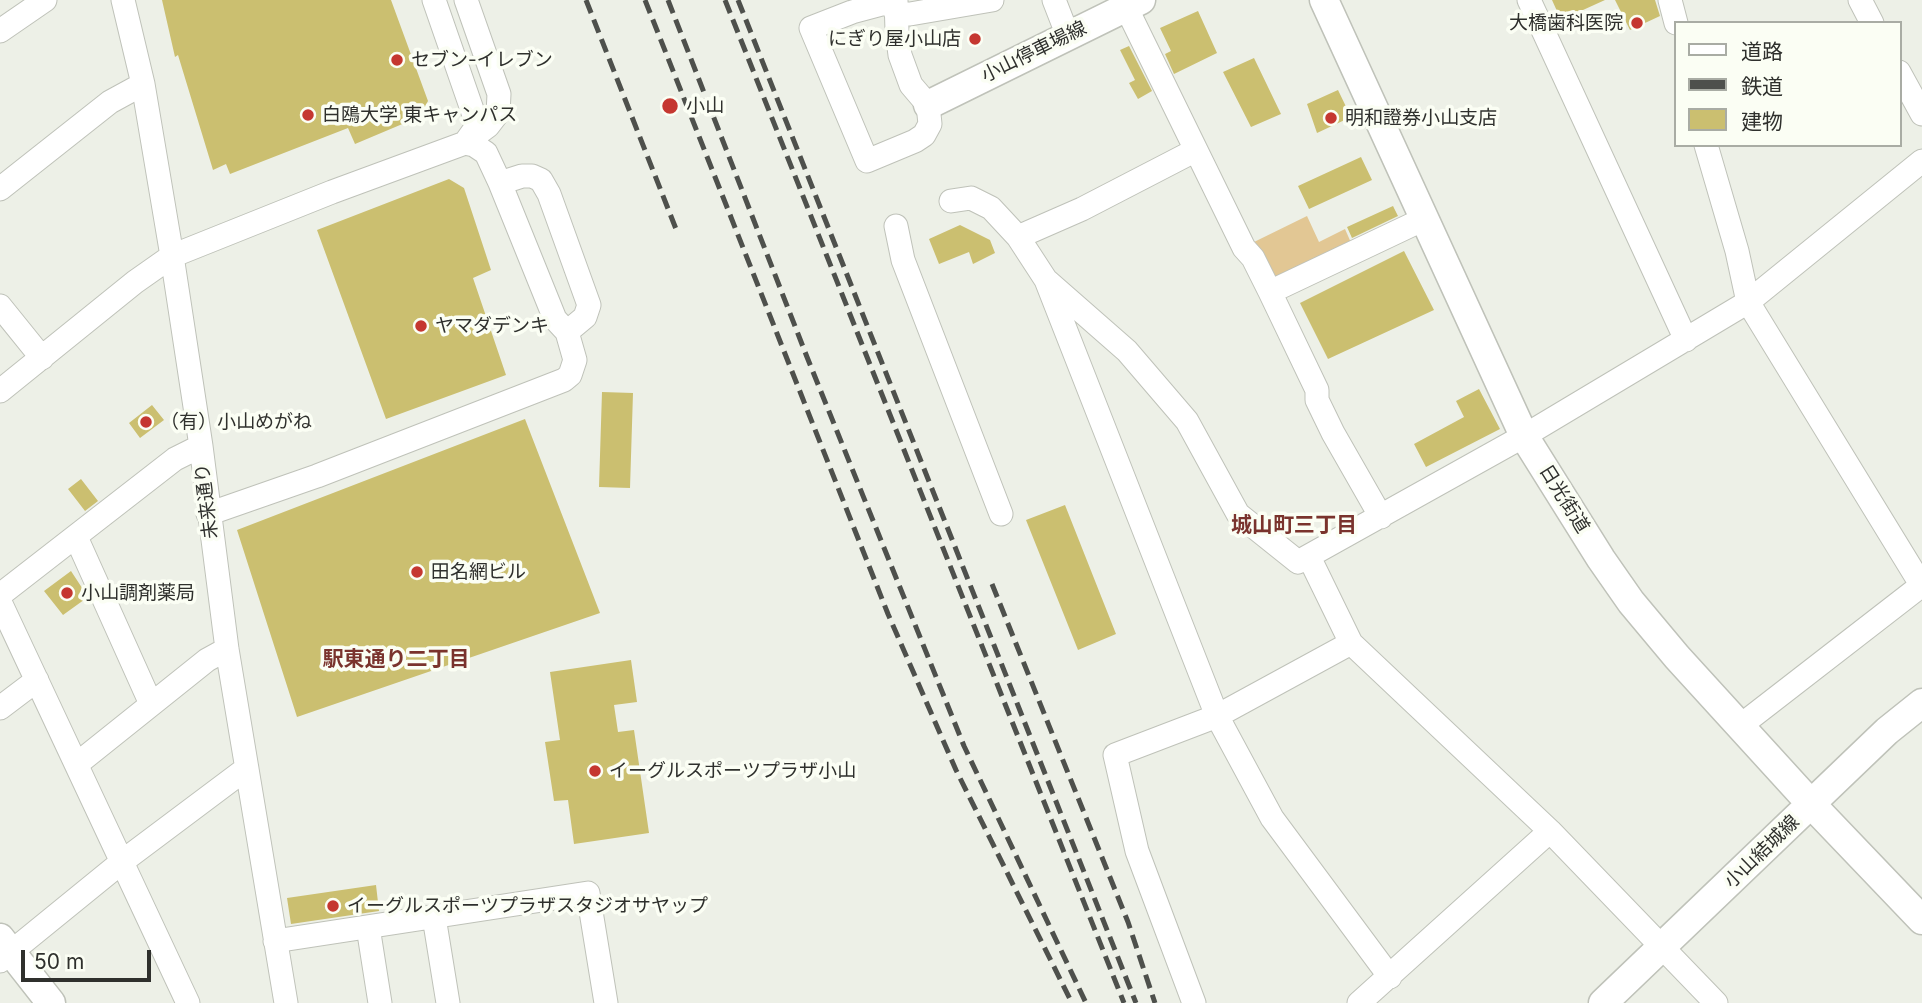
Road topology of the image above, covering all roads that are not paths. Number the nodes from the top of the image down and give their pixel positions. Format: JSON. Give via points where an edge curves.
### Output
{"nodes":[{"id":1,"x":45,"y":0,"type":"edge"},
{"id":2,"x":123,"y":0,"type":"edge"},
{"id":3,"x":434,"y":0,"type":"edge"},
{"id":4,"x":466,"y":0,"type":"edge"},
{"id":5,"x":992,"y":0,"type":"edge"},
{"id":6,"x":1054,"y":0,"type":"edge"},
{"id":7,"x":1324,"y":0,"type":"edge"},
{"id":8,"x":1529,"y":0,"type":"edge"},
{"id":9,"x":1670,"y":0,"type":"edge"},
{"id":10,"x":1860,"y":0,"type":"edge"},
{"id":11,"x":1133,"y":4,"type":"edge"},
{"id":12,"x":896,"y":6,"type":"edge"},
{"id":13,"x":1675,"y":21,"type":"edge"},
{"id":14,"x":1871,"y":21,"type":"edge"},
{"id":15,"x":0,"y":30,"type":"edge"},
{"id":16,"x":1068,"y":36,"type":"junction"},
{"id":17,"x":1901,"y":76,"type":"edge"},
{"id":18,"x":143,"y":84,"type":"junction"},
{"id":19,"x":920,"y":95,"type":"junction"},
{"id":20,"x":1922,"y":114,"type":"edge"},
{"id":21,"x":466,"y":144,"type":"junction"},
{"id":22,"x":1707,"y":147,"type":"edge"},
{"id":23,"x":1196,"y":150,"type":"junction"},
{"id":24,"x":1922,"y":161,"type":"edge"},
{"id":25,"x":500,"y":183,"type":"junction"},
{"id":26,"x":0,"y":189,"type":"edge"},
{"id":27,"x":951,"y":201,"type":"dead end"},
{"id":28,"x":1424,"y":219,"type":"junction"},
{"id":29,"x":896,"y":226,"type":"dead end"},
{"id":30,"x":1018,"y":237,"type":"junction"},
{"id":31,"x":172,"y":256,"type":"junction"},
{"id":32,"x":1046,"y":280,"type":"junction"},
{"id":33,"x":1270,"y":292,"type":"junction"},
{"id":34,"x":1748,"y":302,"type":"junction"},
{"id":35,"x":0,"y":306,"type":"edge"},
{"id":36,"x":567,"y":332,"type":"junction"},
{"id":37,"x":1686,"y":340,"type":"junction"},
{"id":38,"x":42,"y":358,"type":"junction"},
{"id":39,"x":0,"y":391,"type":"edge"},
{"id":40,"x":1524,"y":436,"type":"junction"},
{"id":41,"x":201,"y":446,"type":"junction"},
{"id":42,"x":208,"y":513,"type":"junction"},
{"id":43,"x":1000,"y":514,"type":"dead end"},
{"id":44,"x":1381,"y":517,"type":"junction"},
{"id":45,"x":76,"y":537,"type":"junction"},
{"id":46,"x":1309,"y":557,"type":"junction"},
{"id":47,"x":1922,"y":585,"type":"edge"},
{"id":48,"x":0,"y":595,"type":"edge"},
{"id":49,"x":0,"y":602,"type":"edge"},
{"id":50,"x":1351,"y":643,"type":"junction"},
{"id":51,"x":227,"y":649,"type":"junction"},
{"id":52,"x":37,"y":680,"type":"junction"},
{"id":53,"x":1922,"y":703,"type":"edge"},
{"id":54,"x":151,"y":704,"type":"junction"},
{"id":55,"x":0,"y":708,"type":"edge"},
{"id":56,"x":1217,"y":716,"type":"junction"},
{"id":57,"x":1740,"y":726,"type":"junction"},
{"id":58,"x":77,"y":764,"type":"junction"},
{"id":59,"x":247,"y":768,"type":"junction"},
{"id":60,"x":1812,"y":805,"type":"junction"},
{"id":61,"x":1550,"y":831,"type":"junction"},
{"id":62,"x":123,"y":861,"type":"junction"},
{"id":63,"x":434,"y":917,"type":"junction"},
{"id":64,"x":1922,"y":920,"type":"edge"},
{"id":65,"x":368,"y":927,"type":"junction"},
{"id":66,"x":275,"y":941,"type":"junction"},
{"id":67,"x":1663,"y":947,"type":"junction"},
{"id":68,"x":4,"y":951,"type":"edge"},
{"id":69,"x":1390,"y":977,"type":"junction"},
{"id":70,"x":51,"y":1003,"type":"edge"},
{"id":71,"x":188,"y":1003,"type":"edge"},
{"id":72,"x":286,"y":1003,"type":"edge"},
{"id":73,"x":380,"y":1003,"type":"edge"},
{"id":74,"x":448,"y":1003,"type":"edge"},
{"id":75,"x":606,"y":1003,"type":"edge"},
{"id":76,"x":1195,"y":1003,"type":"edge"},
{"id":77,"x":1359,"y":1003,"type":"edge"},
{"id":78,"x":1603,"y":1003,"type":"edge"},
{"id":79,"x":1716,"y":1003,"type":"edge"}],
"edges":[{"from":1,"to":15,"type":"street"},
{"from":2,"to":18,"type":"street","name":"未来通り"},
{"from":3,"to":21,"type":"street","via":[[477,121]]},
{"from":4,"to":21,"type":"street","via":[[500,105],[493,121]]},
{"from":5,"to":12,"type":"street","via":[[910,15]]},
{"from":6,"to":16,"type":"street"},
{"from":7,"to":28,"type":"main road","name":"日光街道"},
{"from":8,"to":37,"type":"street"},
{"from":9,"to":13,"type":"street"},
{"from":10,"to":14,"type":"street"},
{"from":11,"to":16,"type":"main road","name":"小山停車場線"},
{"from":11,"to":23,"type":"street"},
{"from":12,"to":19,"type":"street","via":[[900,55]]},
{"from":12,"to":19,"type":"street","via":[[882,4],[811,28],[867,161],[924,135],[930,124]]},
{"from":16,"to":19,"type":"main road","name":"小山停車場線"},
{"from":17,"to":20,"type":"street"},
{"from":18,"to":26,"type":"street","via":[[110,102]]},
{"from":18,"to":31,"type":"street","name":"未来通り"},
{"from":21,"to":25,"type":"street","via":[[486,153]]},
{"from":21,"to":31,"type":"street"},
{"from":22,"to":34,"type":"street"},
{"from":23,"to":30,"type":"street"},
{"from":23,"to":33,"type":"street"},
{"from":24,"to":34,"type":"street"},
{"from":25,"to":36,"type":"street","via":[[555,319]]},
{"from":25,"to":36,"type":"street","via":[[532,176],[541,180],[549,194],[589,305],[585,317]]},
{"from":27,"to":30,"type":"street","via":[[971,198],[991,208]]},
{"from":28,"to":33,"type":"street"},
{"from":28,"to":40,"type":"main road","name":"日光街道"},
{"from":29,"to":43,"type":"street","via":[[903,260]]},
{"from":30,"to":32,"type":"street"},
{"from":31,"to":38,"type":"street"},
{"from":31,"to":41,"type":"street","name":"未来通り"},
{"from":32,"to":46,"type":"street","via":[[1127,351],[1187,421],[1238,514],[1298,562]]},
{"from":32,"to":56,"type":"street"},
{"from":33,"to":44,"type":"street","via":[[1333,433]]},
{"from":34,"to":37,"type":"street"},
{"from":34,"to":47,"type":"street"},
{"from":35,"to":38,"type":"street"},
{"from":36,"to":42,"type":"street","via":[[575,360],[564,380]]},
{"from":37,"to":40,"type":"street"},
{"from":38,"to":39,"type":"street"},
{"from":40,"to":44,"type":"street"},
{"from":40,"to":57,"type":"main road","name":"日光街道","via":[[1631,602]]},
{"from":41,"to":42,"type":"street","name":"未来通り"},
{"from":41,"to":45,"type":"street","via":[[176,459]]},
{"from":42,"to":51,"type":"street","name":"未来通り"},
{"from":44,"to":46,"type":"street"},
{"from":45,"to":48,"type":"street"},
{"from":45,"to":54,"type":"street"},
{"from":46,"to":50,"type":"street"},
{"from":47,"to":57,"type":"street"},
{"from":49,"to":52,"type":"street"},
{"from":50,"to":56,"type":"street"},
{"from":50,"to":61,"type":"street"},
{"from":51,"to":54,"type":"street"},
{"from":51,"to":59,"type":"street","name":"未来通り"},
{"from":52,"to":55,"type":"street"},
{"from":52,"to":58,"type":"street"},
{"from":53,"to":60,"type":"main road","name":"小山結城線"},
{"from":54,"to":58,"type":"street"},
{"from":56,"to":69,"type":"street","via":[[1272,818]]},
{"from":56,"to":76,"type":"street","via":[[1115,755],[1137,851]]},
{"from":57,"to":60,"type":"main road","name":"日光街道"},
{"from":58,"to":62,"type":"street"},
{"from":59,"to":62,"type":"street"},
{"from":59,"to":66,"type":"street","name":"未来通り"},
{"from":60,"to":64,"type":"main road","name":"日光街道"},
{"from":60,"to":67,"type":"main road","name":"小山結城線"},
{"from":61,"to":67,"type":"street"},
{"from":61,"to":69,"type":"street"},
{"from":62,"to":68,"type":"street"},
{"from":62,"to":71,"type":"street"},
{"from":63,"to":65,"type":"street"},
{"from":63,"to":74,"type":"street"},
{"from":63,"to":75,"type":"street","via":[[589,893]]},
{"from":65,"to":66,"type":"street"},
{"from":65,"to":73,"type":"street"},
{"from":66,"to":72,"type":"street","name":"未来通り"},
{"from":67,"to":78,"type":"main road","name":"小山結城線"},
{"from":67,"to":79,"type":"street"},
{"from":68,"to":70,"type":"main road"},
{"from":69,"to":77,"type":"street"}]}
